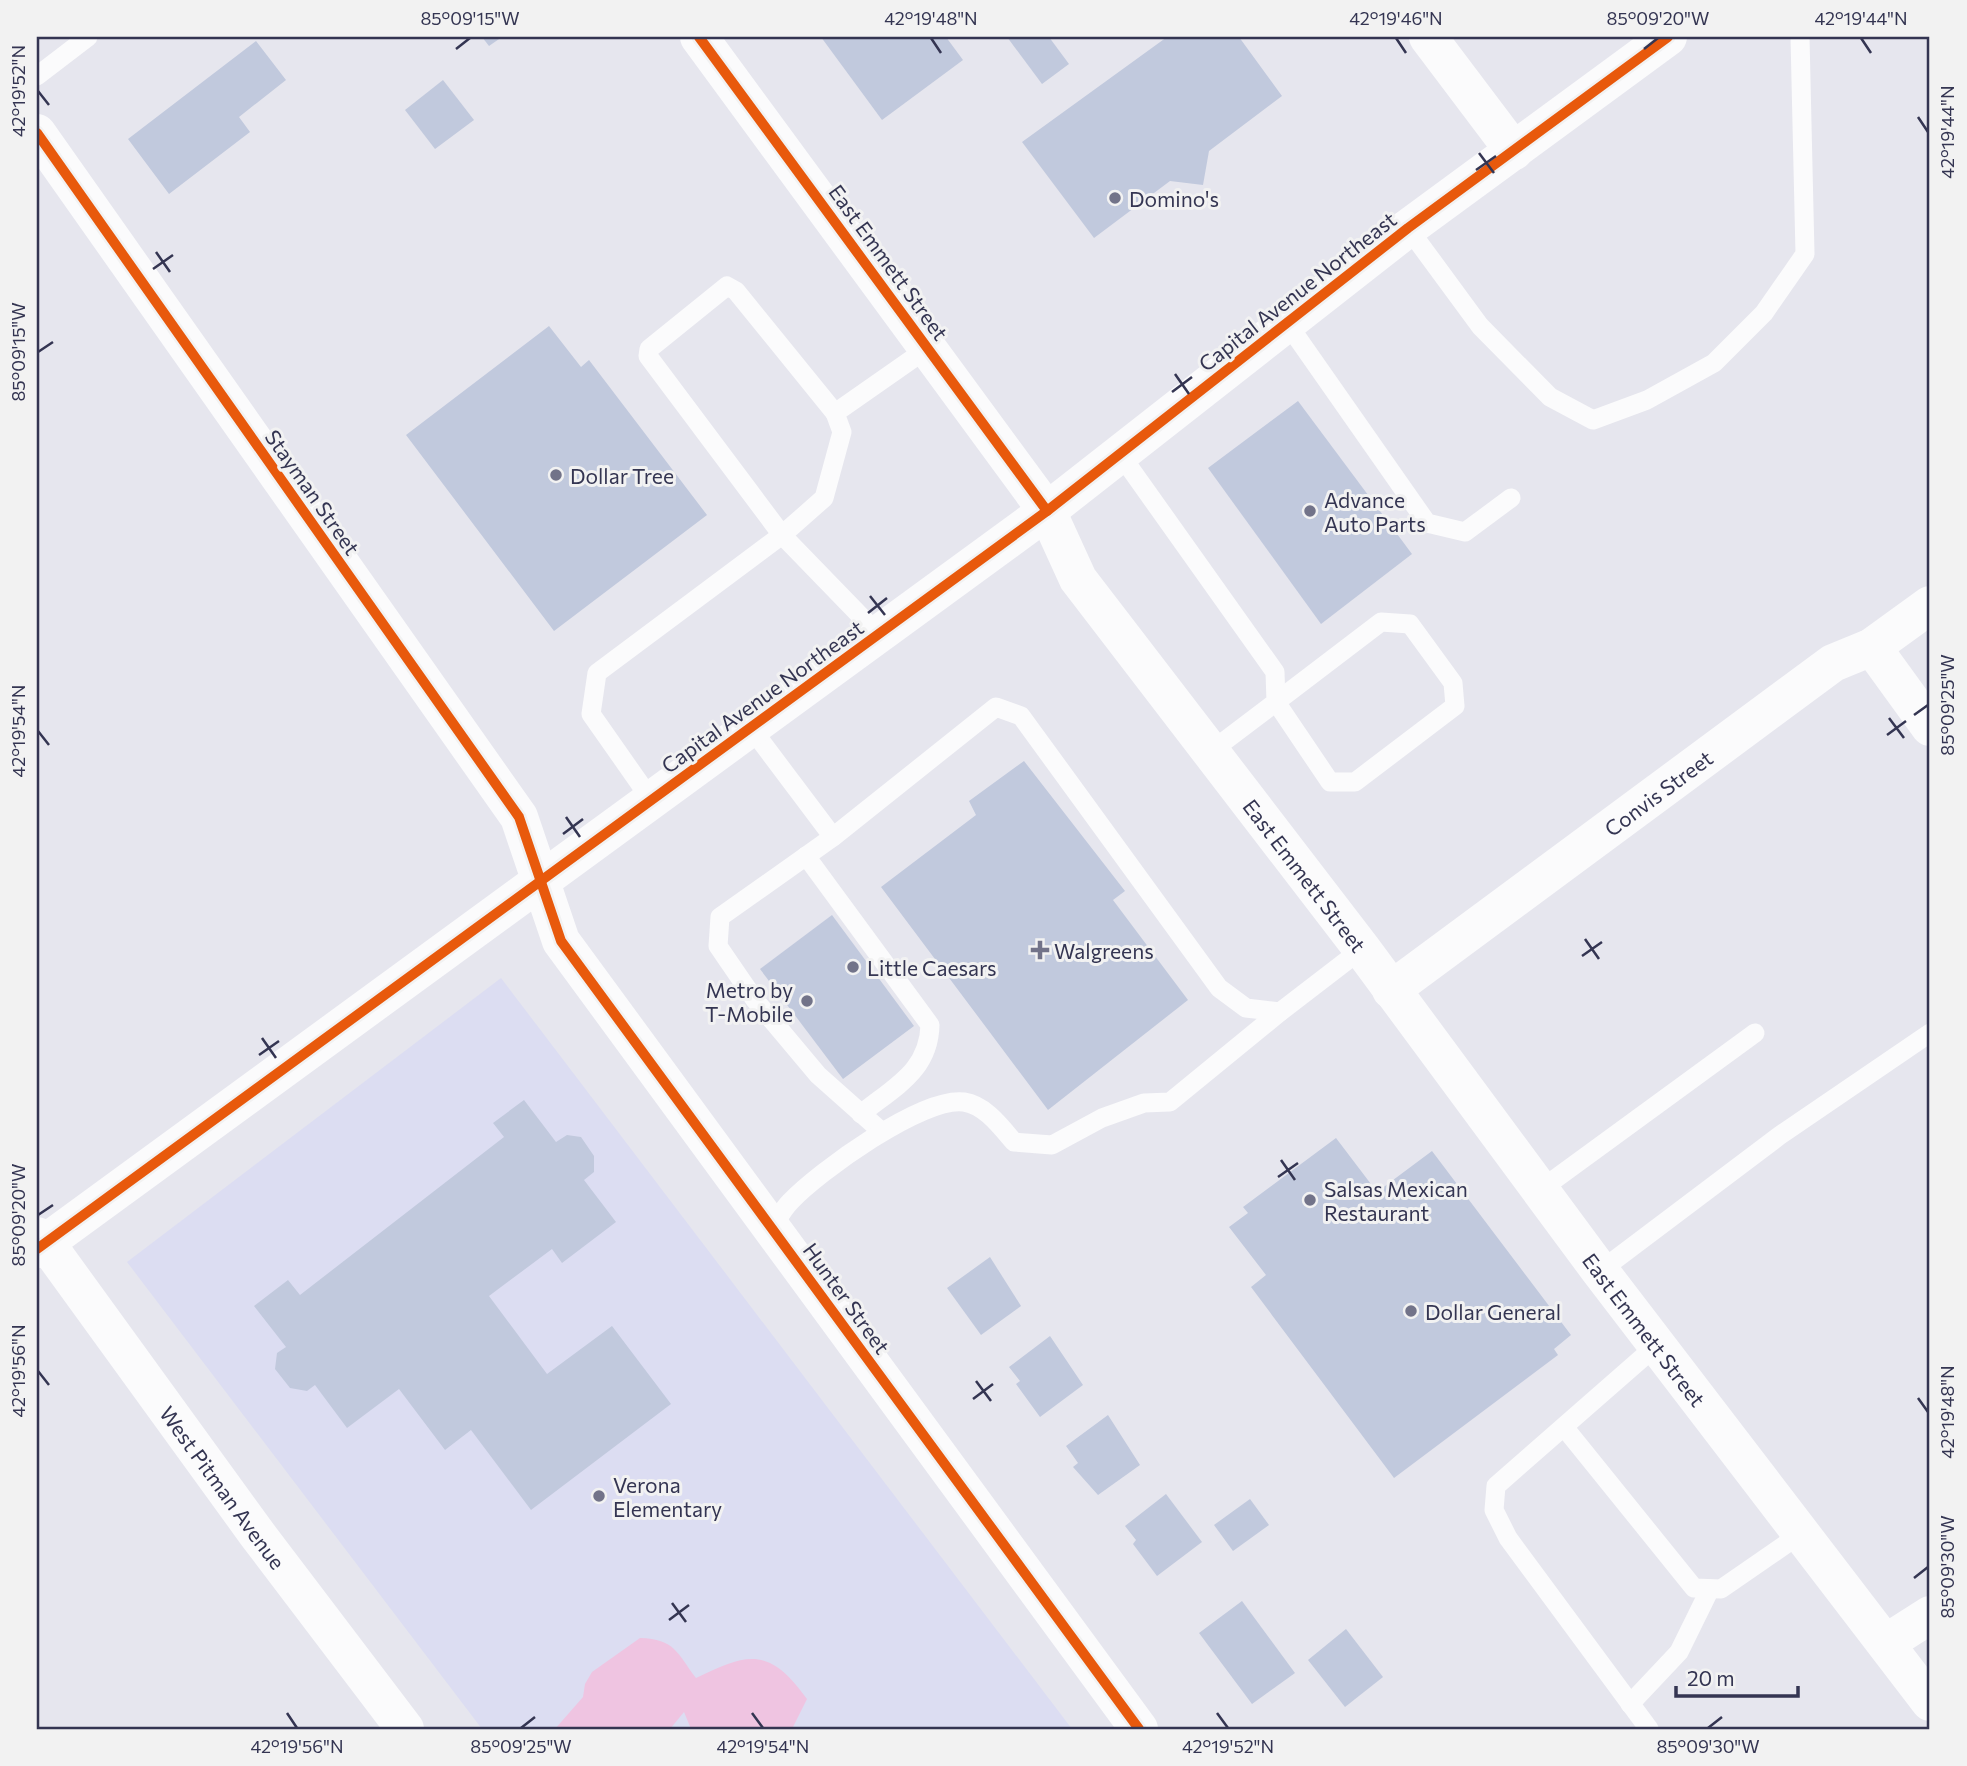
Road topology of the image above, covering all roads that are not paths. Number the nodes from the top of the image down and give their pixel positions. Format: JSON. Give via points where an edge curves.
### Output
{"nodes":[{"id":1,"x":88,"y":37,"type":"edge"},
{"id":2,"x":699,"y":37,"type":"edge"},
{"id":3,"x":1428,"y":37,"type":"edge"},
{"id":4,"x":1668,"y":37,"type":"edge"},
{"id":5,"x":1800,"y":37,"type":"edge"},
{"id":6,"x":37,"y":76,"type":"edge"},
{"id":7,"x":37,"y":133,"type":"edge"},
{"id":8,"x":1514,"y":150,"type":"junction"},
{"id":9,"x":1408,"y":228,"type":"junction"},
{"id":10,"x":1287,"y":323,"type":"junction"},
{"id":11,"x":928,"y":348,"type":"junction"},
{"id":12,"x":835,"y":413,"type":"junction"},
{"id":13,"x":1120,"y":454,"type":"junction"},
{"id":14,"x":1511,"y":498,"type":"dead end"},
{"id":15,"x":1047,"y":511,"type":"junction"},
{"id":16,"x":782,"y":536,"type":"junction"},
{"id":17,"x":1930,"y":605,"type":"edge"},
{"id":18,"x":879,"y":635,"type":"junction"},
{"id":19,"x":1872,"y":647,"type":"junction"},
{"id":20,"x":1276,"y":702,"type":"junction"},
{"id":21,"x":1930,"y":726,"type":"edge"},
{"id":22,"x":751,"y":729,"type":"junction"},
{"id":23,"x":1210,"y":752,"type":"junction"},
{"id":24,"x":652,"y":801,"type":"junction"},
{"id":25,"x":833,"y":837,"type":"junction"},
{"id":26,"x":806,"y":856,"type":"junction"},
{"id":27,"x":543,"y":881,"type":"junction"},
{"id":28,"x":1363,"y":948,"type":"junction"},
{"id":29,"x":1391,"y":990,"type":"junction"},
{"id":30,"x":1280,"y":1012,"type":"junction"},
{"id":31,"x":1755,"y":1033,"type":"dead end"},
{"id":32,"x":1930,"y":1033,"type":"edge"},
{"id":33,"x":861,"y":1114,"type":"junction"},
{"id":34,"x":881,"y":1131,"type":"junction"},
{"id":35,"x":1541,"y":1190,"type":"junction"},
{"id":36,"x":772,"y":1228,"type":"junction"},
{"id":37,"x":40,"y":1243,"type":"edge"},
{"id":38,"x":1600,"y":1271,"type":"junction"},
{"id":39,"x":1657,"y":1345,"type":"junction"},
{"id":40,"x":1564,"y":1427,"type":"junction"},
{"id":41,"x":1802,"y":1532,"type":"junction"},
{"id":42,"x":1710,"y":1589,"type":"junction"},
{"id":43,"x":1930,"y":1615,"type":"edge"},
{"id":44,"x":1886,"y":1643,"type":"junction"},
{"id":45,"x":1930,"y":1702,"type":"edge"},
{"id":46,"x":1630,"y":1704,"type":"junction"},
{"id":47,"x":405,"y":1729,"type":"edge"},
{"id":48,"x":1139,"y":1729,"type":"edge"},
{"id":49,"x":1648,"y":1729,"type":"edge"}],
"edges":[{"from":1,"to":6,"type":"lane"},
{"from":2,"to":11,"type":"street","name":"East Emmett Street"},
{"from":3,"to":8,"type":"street"},
{"from":4,"to":8,"type":"street","name":"Capital Avenue Northeast"},
{"from":5,"to":9,"type":"lane","via":[[1805,254],[1764,313],[1714,363],[1647,400],[1593,420],[1550,397],[1480,326]]},
{"from":7,"to":27,"type":"street","name":"Stayman Street","via":[[519,817]]},
{"from":8,"to":9,"type":"street","name":"Capital Avenue Northeast"},
{"from":9,"to":10,"type":"street","name":"Capital Avenue Northeast"},
{"from":10,"to":13,"type":"street","name":"Capital Avenue Northeast"},
{"from":10,"to":14,"type":"lane","via":[[1427,523],[1465,532]]},
{"from":11,"to":12,"type":"lane"},
{"from":11,"to":15,"type":"street","name":"East Emmett Street"},
{"from":12,"to":16,"type":"lane","via":[[842,432],[824,498]]},
{"from":12,"to":16,"type":"lane","via":[[736,291],[727,286],[649,349],[648,356]]},
{"from":13,"to":15,"type":"street","name":"Capital Avenue Northeast"},
{"from":13,"to":20,"type":"lane","via":[[1275,672]]},
{"from":15,"to":18,"type":"street","name":"Capital Avenue Northeast"},
{"from":15,"to":23,"type":"street","name":"East Emmett Street","via":[[1078,579]]},
{"from":16,"to":18,"type":"lane"},
{"from":16,"to":24,"type":"lane","via":[[597,673],[591,714]]},
{"from":17,"to":19,"type":"street","name":"Convis Street"},
{"from":18,"to":22,"type":"street","name":"Capital Avenue Northeast"},
{"from":19,"to":21,"type":"street"},
{"from":19,"to":29,"type":"street","name":"Convis Street","via":[[1833,663]]},
{"from":20,"to":20,"type":"lane","via":[[1330,782],[1355,782],[1455,706],[1452,683],[1410,624],[1381,622]]},
{"from":20,"to":23,"type":"lane"},
{"from":22,"to":24,"type":"street","name":"Capital Avenue Northeast"},
{"from":22,"to":25,"type":"lane"},
{"from":23,"to":28,"type":"street","name":"East Emmett Street"},
{"from":24,"to":27,"type":"street","name":"Capital Avenue Northeast"},
{"from":25,"to":26,"type":"lane"},
{"from":25,"to":30,"type":"lane","via":[[996,707],[1021,716],[1219,988],[1246,1007]]},
{"from":26,"to":33,"type":"lane","via":[[930,1025],[930,1046],[920,1065]]},
{"from":26,"to":33,"type":"lane","via":[[720,917],[718,946],[755,1000],[818,1075]]},
{"from":27,"to":36,"type":"street","name":"Hunter Street","via":[[561,941]]},
{"from":27,"to":37,"type":"street","name":"Capital Avenue Northeast"},
{"from":28,"to":29,"type":"street","name":"East Emmett Street"},
{"from":28,"to":30,"type":"lane"},
{"from":29,"to":35,"type":"street","name":"East Emmett Street"},
{"from":30,"to":34,"type":"lane","via":[[1170,1102],[1144,1102],[1101,1118],[1052,1145],[1014,1142],[987,1113],[964,1102],[926,1108]]},
{"from":31,"to":35,"type":"lane"},
{"from":32,"to":38,"type":"lane","via":[[1779,1136]]},
{"from":33,"to":34,"type":"lane"},
{"from":34,"to":36,"type":"lane","via":[[790,1202]]},
{"from":35,"to":38,"type":"street","name":"East Emmett Street"},
{"from":36,"to":48,"type":"street","name":"Hunter Street"},
{"from":37,"to":47,"type":"street","name":"West Pitman Avenue"},
{"from":38,"to":39,"type":"street","name":"East Emmett Street"},
{"from":39,"to":40,"type":"lane"},
{"from":39,"to":41,"type":"street","name":"East Emmett Street"},
{"from":40,"to":42,"type":"lane","via":[[1694,1588]]},
{"from":40,"to":46,"type":"lane","via":[[1496,1486],[1494,1510],[1508,1538]]},
{"from":41,"to":42,"type":"lane","via":[[1721,1589]]},
{"from":41,"to":44,"type":"street","name":"East Emmett Street"},
{"from":42,"to":46,"type":"lane","via":[[1679,1652]]},
{"from":43,"to":44,"type":"street"},
{"from":44,"to":45,"type":"street","name":"East Emmett Street"},
{"from":46,"to":49,"type":"lane"}]}
